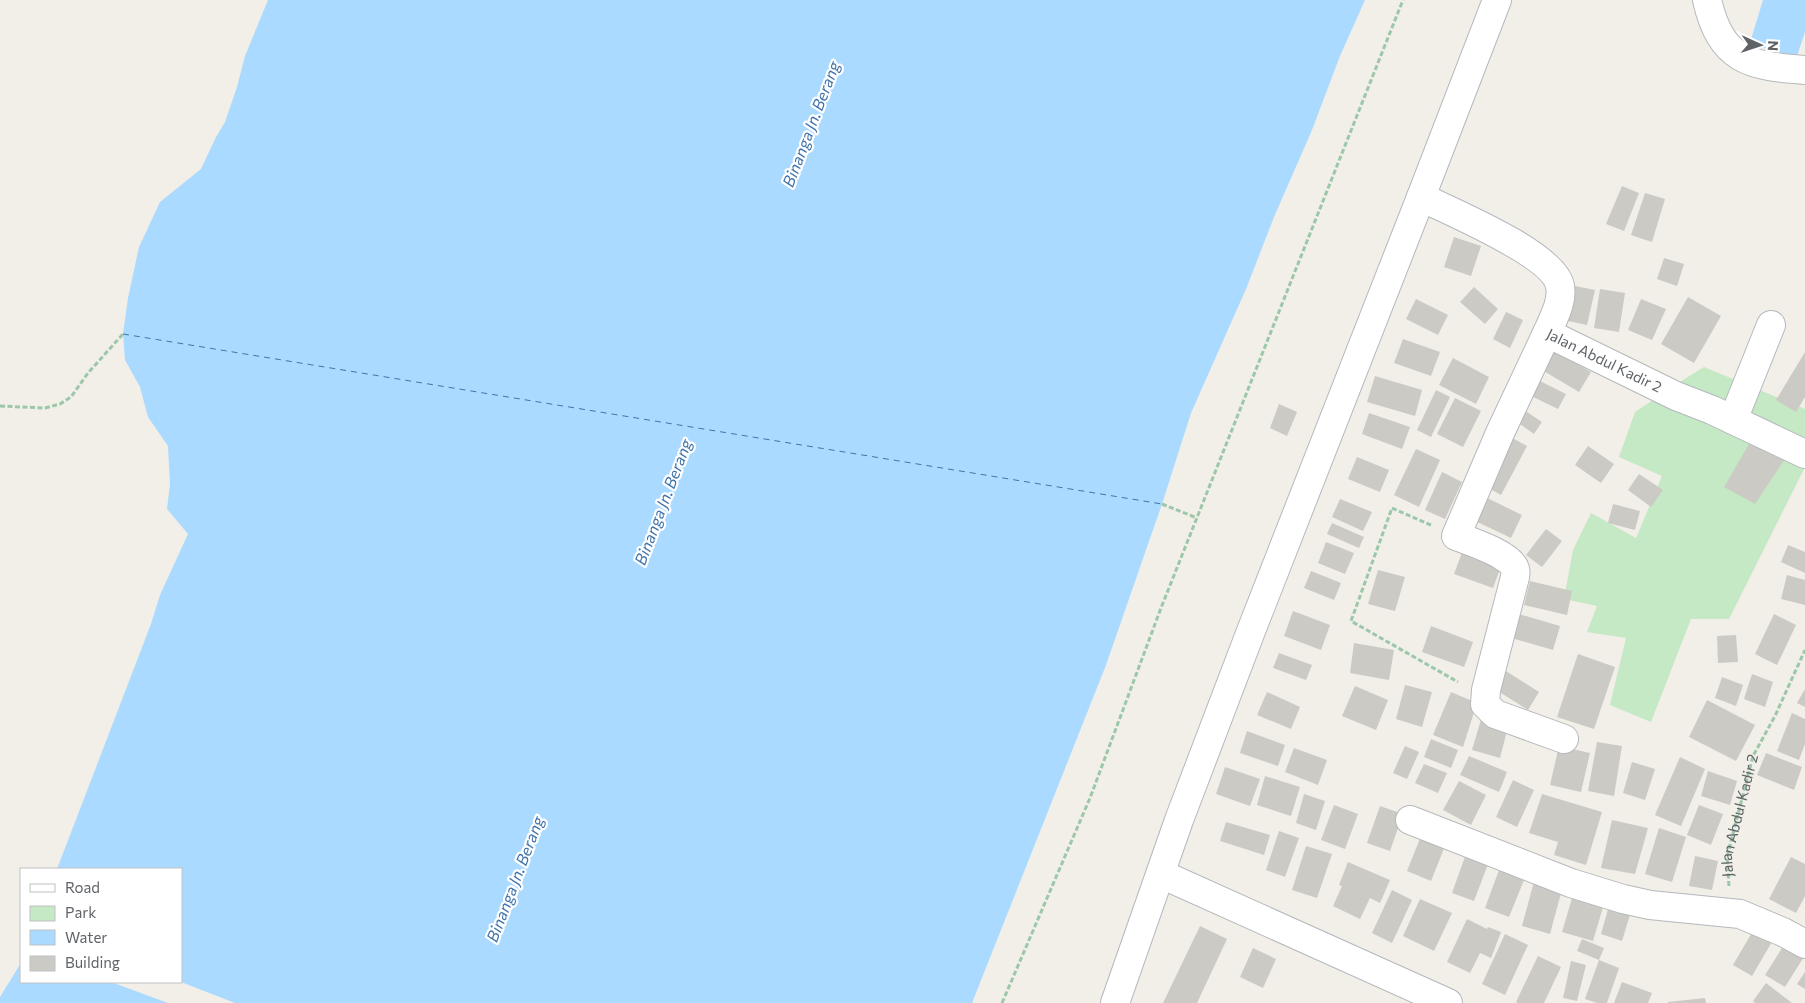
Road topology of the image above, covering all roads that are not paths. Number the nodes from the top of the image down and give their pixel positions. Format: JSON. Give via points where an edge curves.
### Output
{"nodes":[{"id":1,"x":1497,"y":0,"type":"edge"},
{"id":2,"x":1707,"y":0,"type":"edge"},
{"id":3,"x":1805,"y":70,"type":"edge"},
{"id":4,"x":1421,"y":197,"type":"junction"},
{"id":5,"x":1772,"y":325,"type":"dead end"},
{"id":6,"x":1547,"y":333,"type":"junction"},
{"id":7,"x":1733,"y":420,"type":"junction"},
{"id":8,"x":1805,"y":454,"type":"edge"},
{"id":9,"x":1564,"y":739,"type":"dead end"},
{"id":10,"x":1410,"y":820,"type":"dead end"},
{"id":11,"x":1161,"y":874,"type":"junction"},
{"id":12,"x":1805,"y":944,"type":"edge"},
{"id":13,"x":1115,"y":1003,"type":"edge"},
{"id":14,"x":1448,"y":1003,"type":"edge"}],
"edges":[{"from":1,"to":4,"type":"street"},
{"from":2,"to":3,"type":"street","via":[[1712,22],[1723,42],[1738,56],[1753,63]]},
{"from":4,"to":6,"type":"street","name":"Jalan Abdul Kadir 2","via":[[1518,246],[1558,277],[1560,300]]},
{"from":4,"to":11,"type":"street","via":[[1250,631]]},
{"from":5,"to":7,"type":"street"},
{"from":6,"to":7,"type":"street","name":"Jalan Abdul Kadir 2"},
{"from":6,"to":9,"type":"street","via":[[1456,536],[1510,560],[1515,569],[1485,704],[1495,714]]},
{"from":7,"to":8,"type":"street","name":"Jalan Abdul Kadir 2"},
{"from":10,"to":12,"type":"street","via":[[1571,883],[1650,905],[1750,917]]},
{"from":11,"to":13,"type":"street"},
{"from":11,"to":14,"type":"street"}]}
